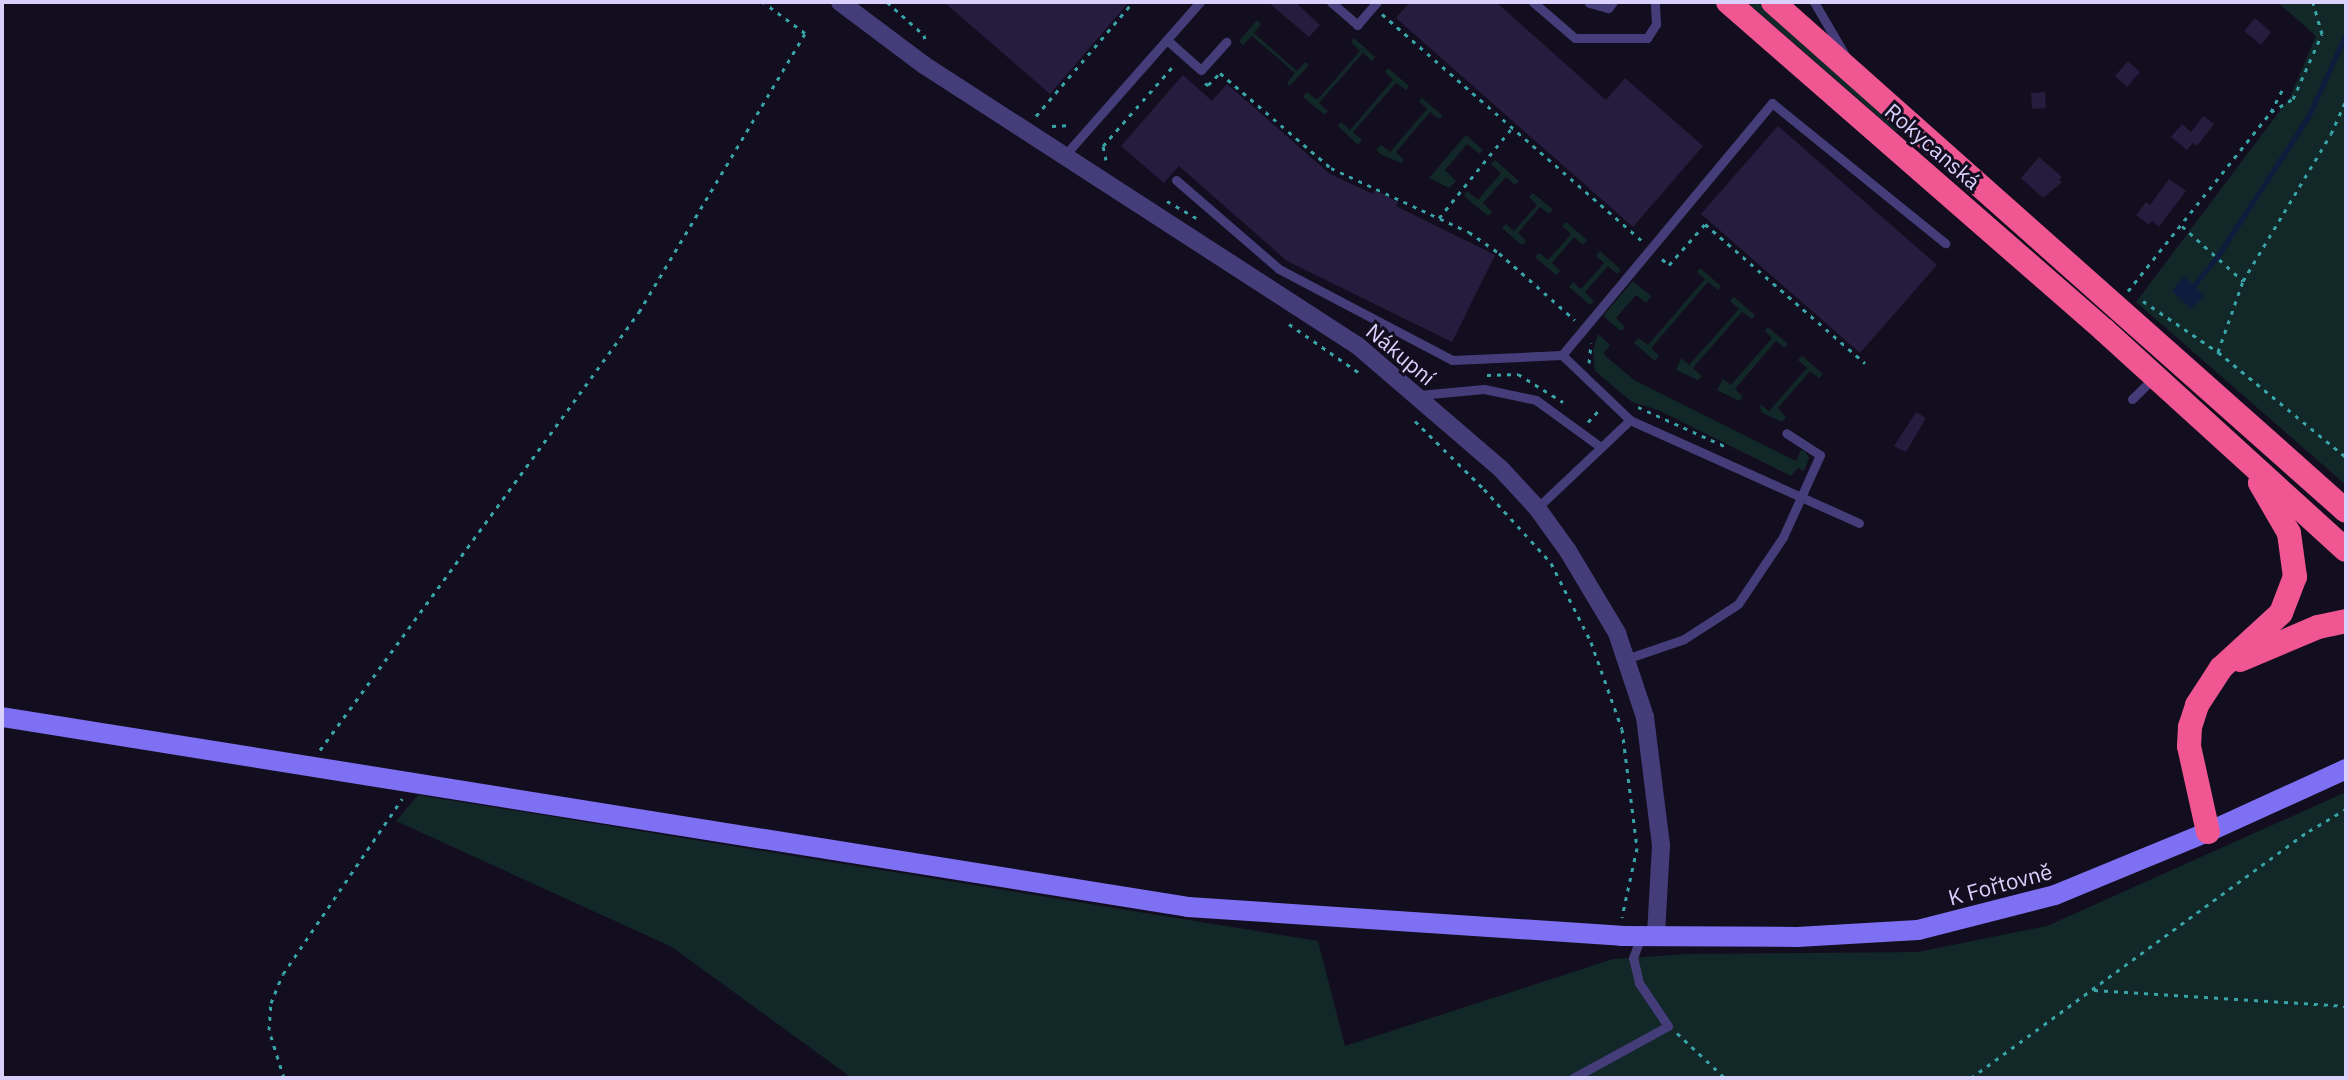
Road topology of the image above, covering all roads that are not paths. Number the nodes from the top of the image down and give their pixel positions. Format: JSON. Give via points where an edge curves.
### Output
{"nodes":[{"id":1,"x":840,"y":2,"type":"edge"},
{"id":2,"x":1200,"y":2,"type":"edge"},
{"id":3,"x":1331,"y":2,"type":"edge"},
{"id":4,"x":1533,"y":2,"type":"edge"},
{"id":5,"x":1655,"y":2,"type":"edge"},
{"id":6,"x":1728,"y":2,"type":"edge"},
{"id":7,"x":1773,"y":2,"type":"edge"},
{"id":8,"x":1814,"y":2,"type":"edge"},
{"id":9,"x":1589,"y":3,"type":"edge"},
{"id":10,"x":1375,"y":4,"type":"edge"},
{"id":11,"x":1611,"y":5,"type":"edge"},
{"id":12,"x":1167,"y":40,"type":"junction"},
{"id":13,"x":1226,"y":42,"type":"dead end"},
{"id":14,"x":1857,"y":76,"type":"junction"},
{"id":15,"x":1065,"y":155,"type":"junction"},
{"id":16,"x":1176,"y":180,"type":"dead end"},
{"id":17,"x":1945,"y":243,"type":"dead end"},
{"id":18,"x":1562,"y":355,"type":"junction"},
{"id":19,"x":2156,"y":376,"type":"junction"},
{"id":20,"x":1414,"y":396,"type":"junction"},
{"id":21,"x":2132,"y":399,"type":"dead end"},
{"id":22,"x":1630,"y":420,"type":"junction"},
{"id":23,"x":1786,"y":433,"type":"dead end"},
{"id":24,"x":1599,"y":446,"type":"junction"},
{"id":25,"x":2236,"y":448,"type":"junction"},
{"id":26,"x":1801,"y":499,"type":"junction"},
{"id":27,"x":1537,"y":508,"type":"junction"},
{"id":28,"x":2346,"y":511,"type":"edge"},
{"id":29,"x":1859,"y":523,"type":"dead end"},
{"id":30,"x":2346,"y":550,"type":"edge"},
{"id":31,"x":2346,"y":621,"type":"edge"},
{"id":32,"x":1626,"y":659,"type":"junction"},
{"id":33,"x":2206,"y":688,"type":"junction"},
{"id":34,"x":2,"y":717,"type":"edge"},
{"id":35,"x":2346,"y":769,"type":"edge"},
{"id":36,"x":2208,"y":832,"type":"junction"},
{"id":37,"x":1640,"y":936,"type":"junction"},
{"id":38,"x":1573,"y":1078,"type":"edge"}],
"edges":[{"from":1,"to":15,"type":"street","name":"Nákupní","via":[[924,65]]},
{"from":2,"to":12,"type":"lane"},
{"from":3,"to":10,"type":"lane","via":[[1357,25]]},
{"from":4,"to":5,"type":"lane","via":[[1575,38],[1647,38],[1656,24]]},
{"from":6,"to":19,"type":"highway","name":"Rokycanská"},
{"from":7,"to":14,"type":"highway","name":"Rokycanská"},
{"from":8,"to":14,"type":"lane"},
{"from":9,"to":11,"type":"lane"},
{"from":12,"to":13,"type":"lane","via":[[1201,70]]},
{"from":12,"to":15,"type":"lane"},
{"from":14,"to":28,"type":"highway","name":"Rokycanská","via":[[2121,298]]},
{"from":15,"to":20,"type":"street","name":"Nákupní","via":[[1358,346]]},
{"from":16,"to":18,"type":"lane","via":[[1279,269],[1452,360]]},
{"from":17,"to":18,"type":"lane","via":[[1772,103]]},
{"from":18,"to":22,"type":"lane"},
{"from":19,"to":21,"type":"lane"},
{"from":19,"to":25,"type":"highway","name":"Rokycanská"},
{"from":20,"to":24,"type":"lane","via":[[1484,389],[1536,400]]},
{"from":20,"to":27,"type":"street","name":"Nákupní","via":[[1501,469]]},
{"from":22,"to":24,"type":"lane"},
{"from":22,"to":26,"type":"lane"},
{"from":23,"to":26,"type":"lane","via":[[1820,455]]},
{"from":24,"to":27,"type":"lane"},
{"from":25,"to":30,"type":"highway","name":"Rokycanská"},
{"from":25,"to":33,"type":"highway","via":[[2289,533],[2295,577],[2281,613]]},
{"from":26,"to":29,"type":"lane"},
{"from":26,"to":32,"type":"lane","via":[[1783,537],[1738,604],[1684,639]]},
{"from":27,"to":32,"type":"street","name":"Nákupní","via":[[1609,619]]},
{"from":31,"to":33,"type":"highway","via":[[2318,627],[2238,661]]},
{"from":32,"to":37,"type":"street","name":"Nákupní","via":[[1645,717],[1661,845]]},
{"from":33,"to":36,"type":"highway","via":[[2190,727],[2189,746]]},
{"from":34,"to":37,"type":"street","name":"K Fořtovně","via":[[1188,907]]},
{"from":35,"to":36,"type":"street","name":"K Fořtovně"},
{"from":36,"to":37,"type":"street","name":"K Fořtovně","via":[[2055,895],[1918,930],[1797,937]]},
{"from":37,"to":38,"type":"lane","via":[[1633,958],[1639,983],[1668,1026]]}]}
